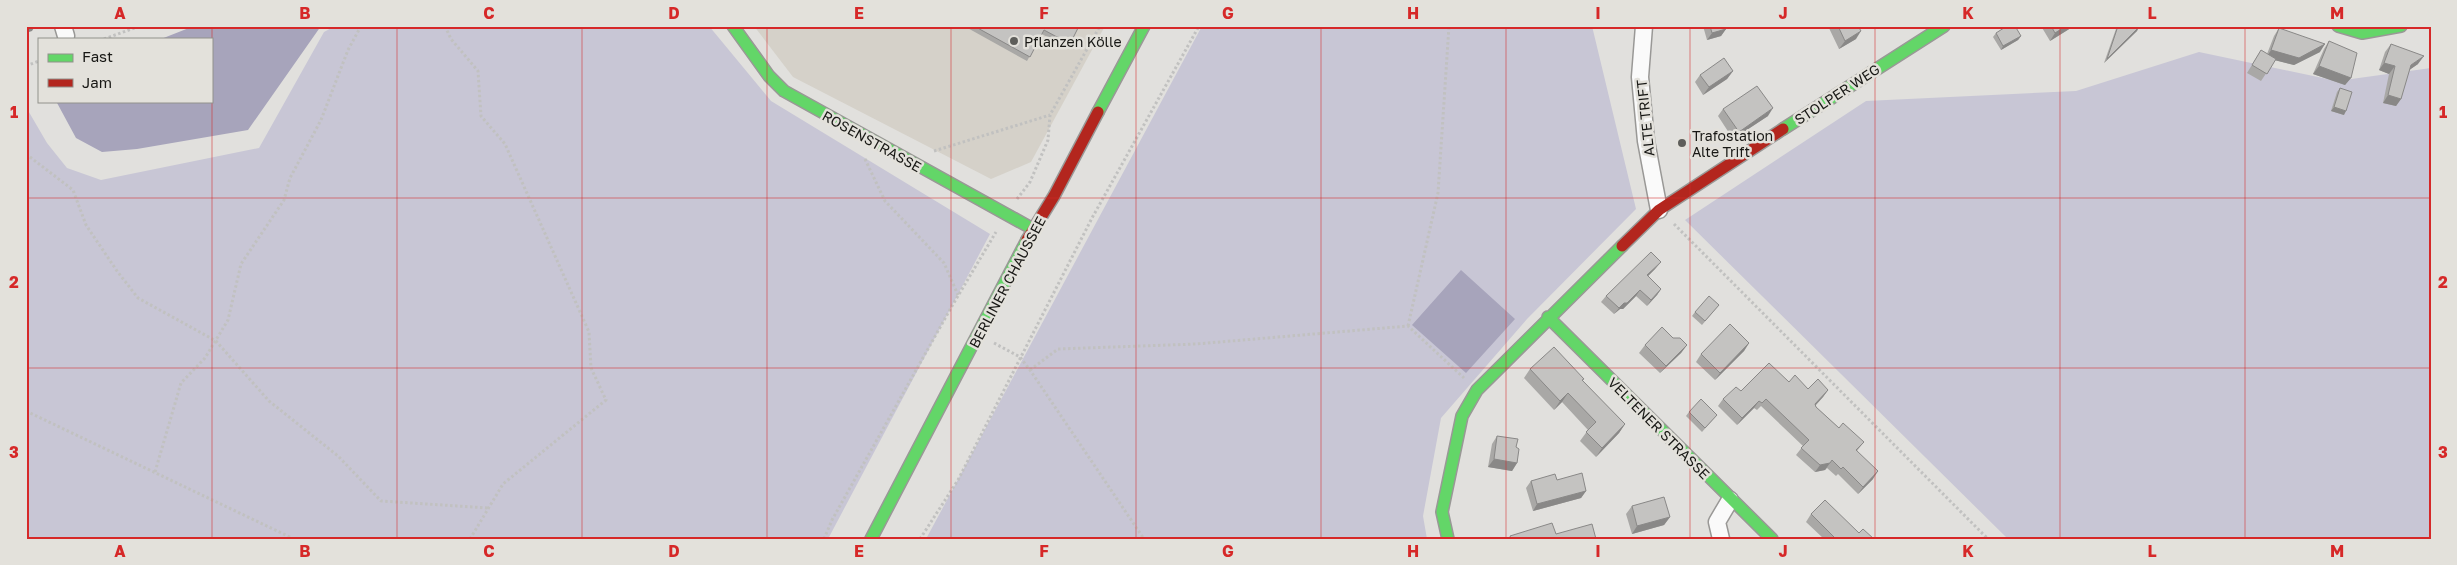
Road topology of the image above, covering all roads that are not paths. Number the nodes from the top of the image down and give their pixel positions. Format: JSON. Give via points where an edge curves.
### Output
{"nodes":[{"id":1,"x":733,"y":26,"type":"edge"},
{"id":2,"x":1144,"y":26,"type":"edge"},
{"id":3,"x":1644,"y":26,"type":"edge"},
{"id":4,"x":1944,"y":26,"type":"edge"},
{"id":5,"x":2338,"y":26,"type":"edge"},
{"id":6,"x":2402,"y":26,"type":"edge"},
{"id":7,"x":1659,"y":210,"type":"junction"},
{"id":8,"x":1033,"y":229,"type":"junction"},
{"id":9,"x":1548,"y":317,"type":"junction"},
{"id":10,"x":1730,"y":500,"type":"junction"},
{"id":11,"x":871,"y":539,"type":"edge"},
{"id":12,"x":1448,"y":539,"type":"edge"},
{"id":13,"x":1721,"y":539,"type":"edge"},
{"id":14,"x":1772,"y":539,"type":"edge"}],
"edges":[{"from":1,"to":8,"type":"street","name":"ROSENSTRASSE","via":[[769,76],[784,91]]},
{"from":2,"to":8,"type":"street","name":"BERLINER CHAUSSEE","via":[[1054,196]]},
{"from":3,"to":7,"type":"street","name":"ALTE TRIFT","via":[[1640,77],[1646,142]]},
{"from":4,"to":7,"type":"street","name":"STOLPER WEG"},
{"from":5,"to":6,"type":"street","via":[[2362,33]]},
{"from":7,"to":9,"type":"street","name":"STOLPER WEG"},
{"from":8,"to":11,"type":"street","name":"BERLINER CHAUSSEE"},
{"from":9,"to":10,"type":"street","name":"VELTENER STRASSE"},
{"from":9,"to":12,"type":"street","name":"STOLPER WEG","via":[[1477,390],[1462,416],[1442,512]]},
{"from":10,"to":13,"type":"street","via":[[1717,522]]},
{"from":10,"to":14,"type":"street","name":"VELTENER STRASSE"}]}
